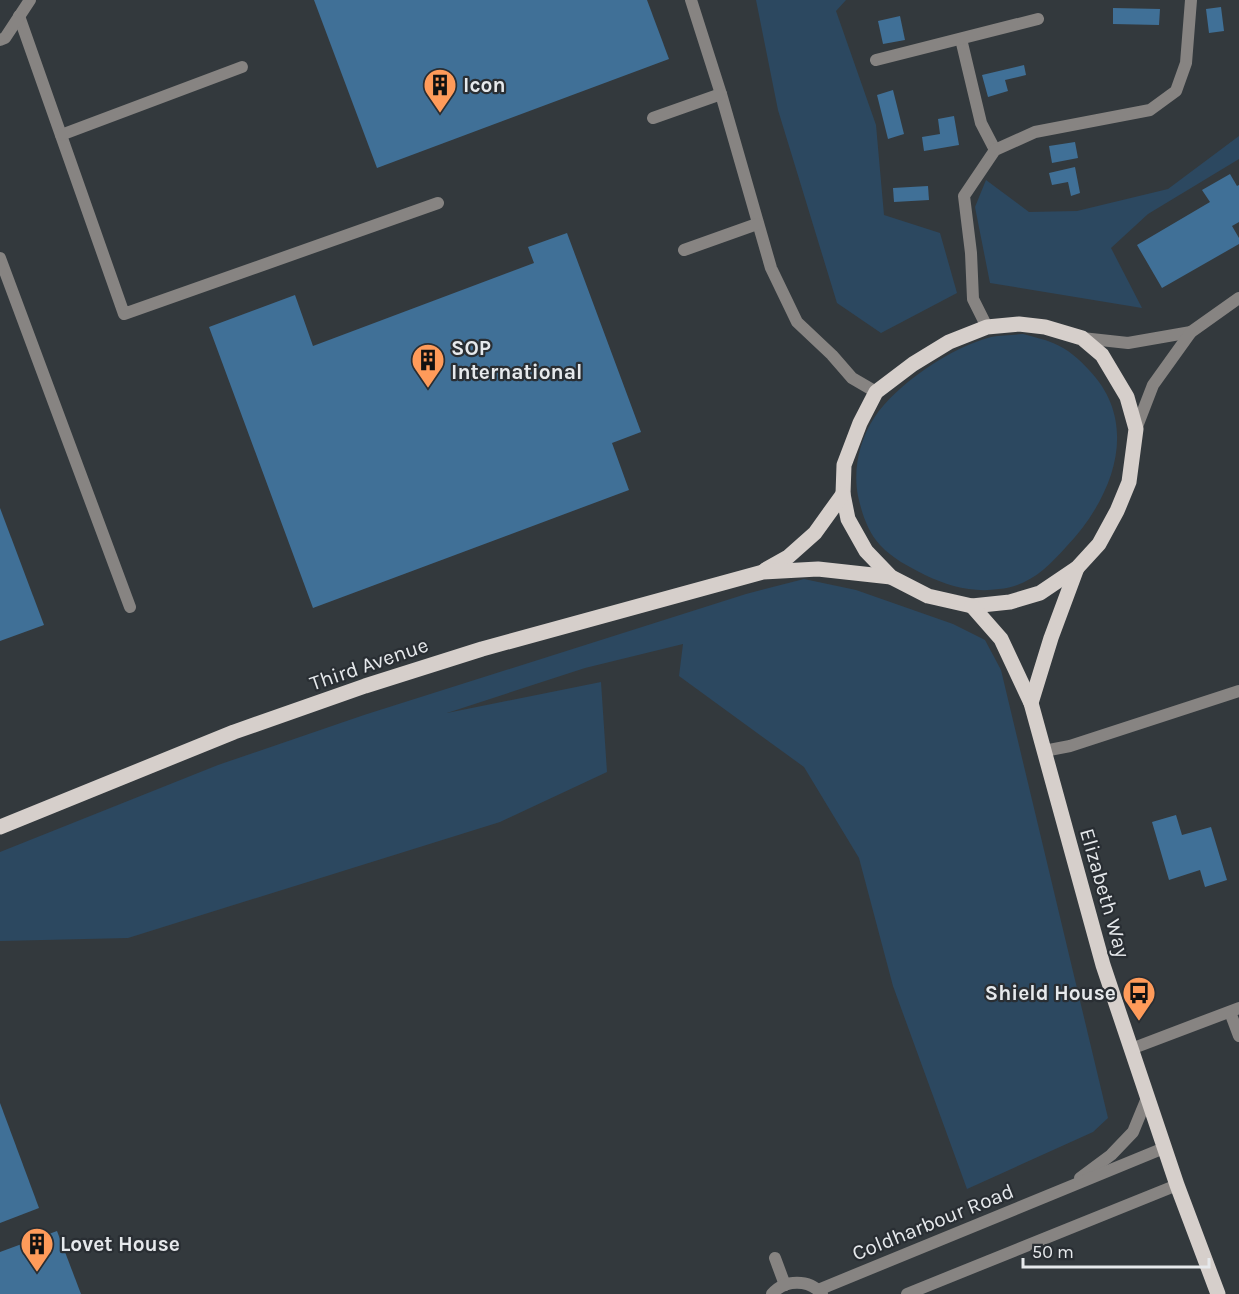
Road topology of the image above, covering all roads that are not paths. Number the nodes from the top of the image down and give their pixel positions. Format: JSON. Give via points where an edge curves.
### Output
{"nodes":[{"id":1,"x":30,"y":0,"type":"edge"},
{"id":2,"x":692,"y":0,"type":"edge"},
{"id":3,"x":1191,"y":0,"type":"edge"},
{"id":4,"x":19,"y":16,"type":"junction"},
{"id":5,"x":1038,"y":19,"type":"dead end"},
{"id":6,"x":962,"y":39,"type":"junction"},
{"id":7,"x":0,"y":40,"type":"edge"},
{"id":8,"x":876,"y":60,"type":"dead end"},
{"id":9,"x":242,"y":67,"type":"dead end"},
{"id":10,"x":721,"y":94,"type":"junction"},
{"id":11,"x":653,"y":118,"type":"dead end"},
{"id":12,"x":61,"y":135,"type":"junction"},
{"id":13,"x":994,"y":150,"type":"junction"},
{"id":14,"x":438,"y":204,"type":"dead end"},
{"id":15,"x":757,"y":224,"type":"junction"},
{"id":16,"x":684,"y":250,"type":"dead end"},
{"id":17,"x":0,"y":258,"type":"edge"},
{"id":18,"x":1239,"y":298,"type":"edge"},
{"id":19,"x":987,"y":327,"type":"junction"},
{"id":20,"x":1191,"y":332,"type":"junction"},
{"id":21,"x":1082,"y":338,"type":"junction"},
{"id":22,"x":876,"y":392,"type":"junction"},
{"id":23,"x":1136,"y":429,"type":"junction"},
{"id":24,"x":843,"y":494,"type":"junction"},
{"id":25,"x":1077,"y":568,"type":"junction"},
{"id":26,"x":763,"y":572,"type":"junction"},
{"id":27,"x":891,"y":577,"type":"junction"},
{"id":28,"x":972,"y":606,"type":"junction"},
{"id":29,"x":130,"y":607,"type":"dead end"},
{"id":30,"x":1239,"y":691,"type":"edge"},
{"id":31,"x":1031,"y":703,"type":"junction"},
{"id":32,"x":1044,"y":751,"type":"junction"},
{"id":33,"x":0,"y":827,"type":"edge"},
{"id":34,"x":1234,"y":1010,"type":"edge"},
{"id":35,"x":1239,"y":1036,"type":"edge"},
{"id":36,"x":1131,"y":1048,"type":"junction"},
{"id":37,"x":1147,"y":1098,"type":"junction"},
{"id":38,"x":1164,"y":1148,"type":"junction"},
{"id":39,"x":1177,"y":1185,"type":"junction"},
{"id":40,"x":1062,"y":1191,"type":"junction"},
{"id":41,"x":775,"y":1258,"type":"dead end"},
{"id":42,"x":785,"y":1284,"type":"junction"},
{"id":43,"x":820,"y":1292,"type":"edge"},
{"id":44,"x":772,"y":1294,"type":"edge"},
{"id":45,"x":907,"y":1294,"type":"edge"},
{"id":46,"x":1218,"y":1294,"type":"edge"}],
"edges":[{"from":1,"to":4,"type":"street"},
{"from":2,"to":10,"type":"street"},
{"from":3,"to":13,"type":"street","via":[[1186,63],[1176,91],[1150,110],[1035,132]]},
{"from":4,"to":7,"type":"street"},
{"from":4,"to":12,"type":"street"},
{"from":5,"to":6,"type":"street"},
{"from":6,"to":8,"type":"street"},
{"from":6,"to":13,"type":"street","via":[[981,123]]},
{"from":9,"to":12,"type":"street"},
{"from":10,"to":11,"type":"street"},
{"from":10,"to":15,"type":"street"},
{"from":12,"to":14,"type":"street","via":[[124,314]]},
{"from":13,"to":19,"type":"street","via":[[964,196],[973,299]]},
{"from":15,"to":16,"type":"street"},
{"from":15,"to":22,"type":"street","via":[[771,268],[797,322],[852,378]]},
{"from":17,"to":29,"type":"street"},
{"from":18,"to":20,"type":"street"},
{"from":19,"to":21,"type":"main road","via":[[1045,327]]},
{"from":19,"to":22,"type":"main road","via":[[949,342]]},
{"from":20,"to":21,"type":"street","via":[[1128,343]]},
{"from":20,"to":23,"type":"street","via":[[1153,385]]},
{"from":21,"to":23,"type":"main road","via":[[1102,355],[1116,376]]},
{"from":22,"to":24,"type":"main road","via":[[844,465]]},
{"from":23,"to":25,"type":"main road","via":[[1129,482],[1117,511],[1099,543]]},
{"from":24,"to":26,"type":"main road","name":"Third Avenue","via":[[815,533]]},
{"from":24,"to":27,"type":"main road","via":[[848,519],[866,551]]},
{"from":25,"to":28,"type":"main road","via":[[1040,593],[1010,602]]},
{"from":25,"to":31,"type":"main road"},
{"from":26,"to":27,"type":"main road","name":"Third Avenue","via":[[818,569]]},
{"from":26,"to":33,"type":"main road","name":"Third Avenue","via":[[482,649],[365,686],[234,732]]},
{"from":27,"to":28,"type":"main road","via":[[928,596]]},
{"from":28,"to":31,"type":"main road","name":"Elizabeth Way","via":[[1001,639]]},
{"from":30,"to":32,"type":"street"},
{"from":31,"to":32,"type":"main road","name":"Elizabeth Way"},
{"from":32,"to":36,"type":"main road","name":"Elizabeth Way","via":[[1103,965]]},
{"from":34,"to":35,"type":"street"},
{"from":34,"to":36,"type":"street"},
{"from":36,"to":37,"type":"main road","name":"Elizabeth Way"},
{"from":37,"to":38,"type":"main road","name":"Elizabeth Way"},
{"from":37,"to":40,"type":"street","name":"Coldharbour Road","via":[[1133,1132],[1111,1155]]},
{"from":38,"to":39,"type":"main road","name":"Elizabeth Way"},
{"from":38,"to":40,"type":"street","name":"Coldharbour Road"},
{"from":39,"to":45,"type":"street"},
{"from":39,"to":46,"type":"main road","name":"Elizabeth Way"},
{"from":40,"to":43,"type":"street","name":"Coldharbour Road"},
{"from":41,"to":42,"type":"street"},
{"from":42,"to":43,"type":"street","name":"Coldharbour Road","via":[[802,1283]]},
{"from":42,"to":44,"type":"street"}]}
